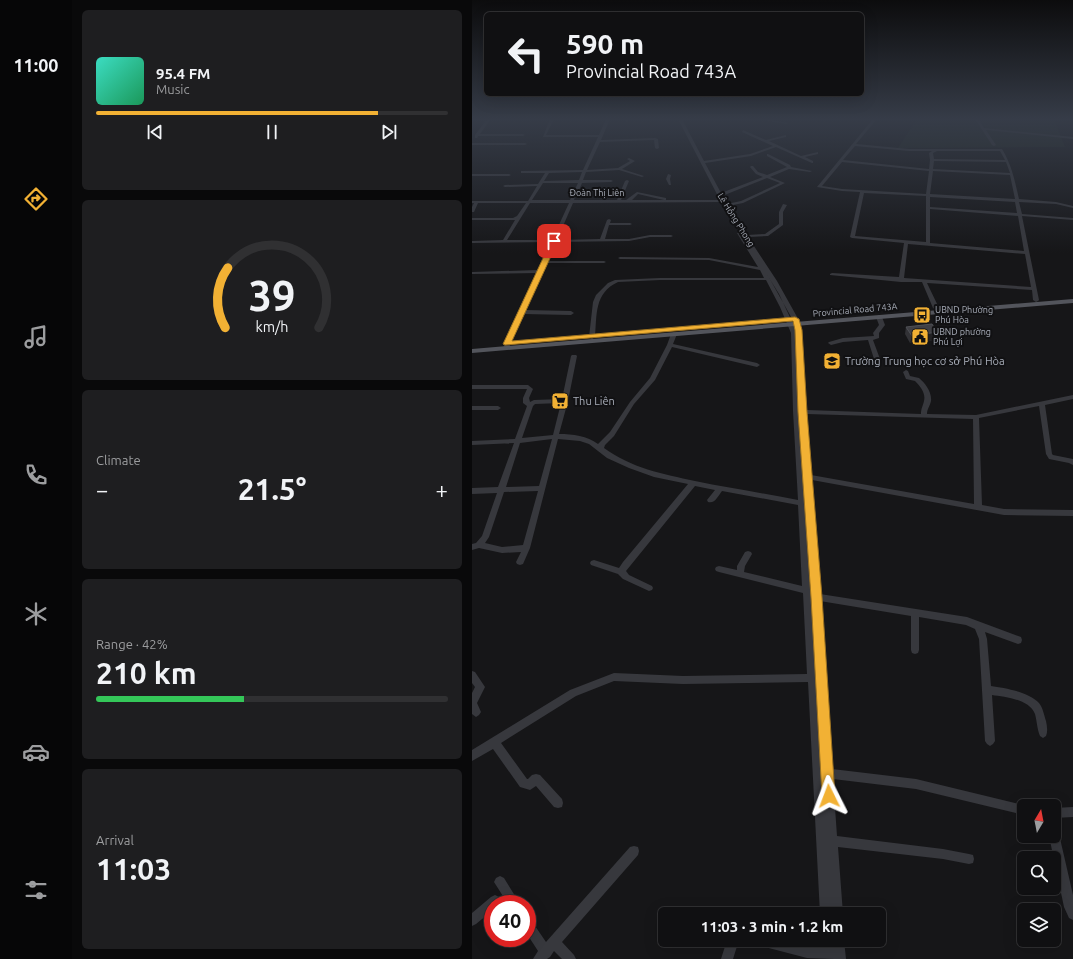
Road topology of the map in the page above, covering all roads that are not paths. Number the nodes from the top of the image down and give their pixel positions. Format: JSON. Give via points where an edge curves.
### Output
{"nodes":[{"id":1,"x":588,"y":164,"type":"edge"},
{"id":2,"x":628,"y":164,"type":"edge"},
{"id":3,"x":701,"y":164,"type":"edge"},
{"id":4,"x":703,"y":164,"type":"edge"},
{"id":5,"x":785,"y":164,"type":"edge"},
{"id":6,"x":840,"y":164,"type":"edge"},
{"id":7,"x":869,"y":164,"type":"edge"},
{"id":8,"x":931,"y":164,"type":"edge"},
{"id":9,"x":966,"y":164,"type":"edge"},
{"id":10,"x":1009,"y":164,"type":"edge"},
{"id":11,"x":752,"y":167,"type":"dead end"},
{"id":12,"x":789,"y":168,"type":"junction"},
{"id":13,"x":619,"y":169,"type":"junction"},
{"id":14,"x":930,"y":170,"type":"junction"},
{"id":15,"x":585,"y":171,"type":"junction"},
{"id":16,"x":810,"y":171,"type":"dead end"},
{"id":17,"x":522,"y":172,"type":"dead end"},
{"id":18,"x":548,"y":172,"type":"junction"},
{"id":19,"x":968,"y":172,"type":"junction"},
{"id":20,"x":1012,"y":174,"type":"junction"},
{"id":21,"x":509,"y":175,"type":"dead end"},
{"id":22,"x":669,"y":175,"type":"dead end"},
{"id":23,"x":472,"y":176,"type":"edge"},
{"id":24,"x":642,"y":176,"type":"dead end"},
{"id":25,"x":767,"y":177,"type":"junction"},
{"id":26,"x":580,"y":181,"type":"junction"},
{"id":27,"x":611,"y":181,"type":"dead end"},
{"id":28,"x":627,"y":181,"type":"dead end"},
{"id":29,"x":541,"y":184,"type":"junction"},
{"id":30,"x":670,"y":184,"type":"dead end"},
{"id":31,"x":505,"y":186,"type":"dead end"},
{"id":32,"x":576,"y":191,"type":"junction"},
{"id":33,"x":862,"y":192,"type":"junction"},
{"id":34,"x":720,"y":195,"type":"junction"},
{"id":35,"x":928,"y":195,"type":"junction"},
{"id":36,"x":1017,"y":200,"type":"junction"},
{"id":37,"x":619,"y":201,"type":"junction"},
{"id":38,"x":628,"y":201,"type":"junction"},
{"id":39,"x":666,"y":201,"type":"junction"},
{"id":40,"x":474,"y":202,"type":"edge"},
{"id":41,"x":530,"y":202,"type":"junction"},
{"id":42,"x":572,"y":202,"type":"junction"},
{"id":43,"x":606,"y":202,"type":"junction"},
{"id":44,"x":722,"y":202,"type":"junction"},
{"id":45,"x":1064,"y":204,"type":"junction"},
{"id":46,"x":785,"y":205,"type":"dead end"},
{"id":47,"x":1073,"y":207,"type":"edge"},
{"id":48,"x":928,"y":208,"type":"junction"},
{"id":49,"x":472,"y":211,"type":"edge"},
{"id":50,"x":1020,"y":215,"type":"junction"},
{"id":51,"x":519,"y":217,"type":"junction"},
{"id":52,"x":1063,"y":218,"type":"junction"},
{"id":53,"x":472,"y":219,"type":"edge"},
{"id":54,"x":1073,"y":219,"type":"edge"},
{"id":55,"x":630,"y":224,"type":"dead end"},
{"id":56,"x":671,"y":236,"type":"dead end"},
{"id":57,"x":746,"y":236,"type":"junction"},
{"id":58,"x":602,"y":240,"type":"junction"},
{"id":59,"x":554,"y":241,"type":"junction"},
{"id":60,"x":472,"y":242,"type":"edge"},
{"id":61,"x":504,"y":242,"type":"junction"},
{"id":62,"x":906,"y":242,"type":"junction"},
{"id":63,"x":928,"y":244,"type":"junction"},
{"id":64,"x":1027,"y":253,"type":"junction"},
{"id":65,"x":620,"y":258,"type":"dead end"},
{"id":66,"x":545,"y":262,"type":"junction"},
{"id":67,"x":604,"y":262,"type":"dead end"},
{"id":68,"x":761,"y":269,"type":"junction"},
{"id":69,"x":541,"y":271,"type":"junction"},
{"id":70,"x":472,"y":273,"type":"edge"},
{"id":71,"x":832,"y":274,"type":"dead end"},
{"id":72,"x":767,"y":279,"type":"junction"},
{"id":73,"x":901,"y":280,"type":"junction"},
{"id":74,"x":924,"y":281,"type":"junction"},
{"id":75,"x":1034,"y":289,"type":"junction"},
{"id":76,"x":1073,"y":297,"type":"edge"},
{"id":77,"x":1073,"y":301,"type":"edge"},
{"id":78,"x":1037,"y":302,"type":"junction"},
{"id":79,"x":973,"y":307,"type":"junction"},
{"id":80,"x":936,"y":308,"type":"junction"},
{"id":81,"x":522,"y":312,"type":"junction"},
{"id":82,"x":908,"y":312,"type":"junction"},
{"id":83,"x":571,"y":313,"type":"dead end"},
{"id":84,"x":879,"y":317,"type":"junction"},
{"id":85,"x":793,"y":322,"type":"junction"},
{"id":86,"x":674,"y":334,"type":"junction"},
{"id":87,"x":592,"y":336,"type":"junction"},
{"id":88,"x":870,"y":339,"type":"junction"},
{"id":89,"x":831,"y":343,"type":"dead end"},
{"id":90,"x":670,"y":345,"type":"junction"},
{"id":91,"x":507,"y":346,"type":"junction"},
{"id":92,"x":472,"y":347,"type":"edge"},
{"id":93,"x":472,"y":351,"type":"edge"},
{"id":94,"x":574,"y":356,"type":"dead end"},
{"id":95,"x":877,"y":359,"type":"dead end"},
{"id":96,"x":757,"y":365,"type":"dead end"},
{"id":97,"x":906,"y":372,"type":"dead end"},
{"id":98,"x":472,"y":387,"type":"edge"},
{"id":99,"x":1073,"y":397,"type":"edge"},
{"id":100,"x":565,"y":400,"type":"junction"},
{"id":101,"x":1042,"y":403,"type":"junction"},
{"id":102,"x":530,"y":405,"type":"junction"},
{"id":103,"x":472,"y":408,"type":"edge"},
{"id":104,"x":498,"y":408,"type":"dead end"},
{"id":105,"x":799,"y":412,"type":"junction"},
{"id":106,"x":924,"y":416,"type":"junction"},
{"id":107,"x":976,"y":417,"type":"junction"},
{"id":108,"x":555,"y":437,"type":"junction"},
{"id":109,"x":518,"y":441,"type":"junction"},
{"id":110,"x":472,"y":443,"type":"edge"},
{"id":111,"x":600,"y":449,"type":"junction"},
{"id":112,"x":1072,"y":462,"type":"edge"},
{"id":113,"x":804,"y":476,"type":"junction"},
{"id":114,"x":693,"y":483,"type":"junction"},
{"id":115,"x":542,"y":488,"type":"junction"},
{"id":116,"x":720,"y":488,"type":"junction"},
{"id":117,"x":501,"y":490,"type":"junction"},
{"id":118,"x":472,"y":491,"type":"edge"},
{"id":119,"x":711,"y":500,"type":"dead end"},
{"id":120,"x":802,"y":503,"type":"junction"},
{"id":121,"x":978,"y":507,"type":"junction"},
{"id":122,"x":1073,"y":514,"type":"edge"},
{"id":123,"x":476,"y":546,"type":"edge"},
{"id":124,"x":526,"y":548,"type":"junction"},
{"id":125,"x":748,"y":554,"type":"dead end"},
{"id":126,"x":520,"y":562,"type":"dead end"},
{"id":127,"x":594,"y":563,"type":"dead end"},
{"id":128,"x":719,"y":569,"type":"dead end"},
{"id":129,"x":621,"y":572,"type":"junction"},
{"id":130,"x":740,"y":574,"type":"junction"},
{"id":131,"x":649,"y":588,"type":"dead end"},
{"id":132,"x":807,"y":591,"type":"junction"},
{"id":133,"x":817,"y":597,"type":"junction"},
{"id":134,"x":915,"y":613,"type":"junction"},
{"id":135,"x":978,"y":626,"type":"junction"},
{"id":136,"x":1018,"y":640,"type":"dead end"},
{"id":137,"x":915,"y":650,"type":"dead end"},
{"id":138,"x":472,"y":675,"type":"edge"},
{"id":139,"x":812,"y":676,"type":"junction"},
{"id":140,"x":987,"y":690,"type":"junction"},
{"id":141,"x":473,"y":706,"type":"edge"},
{"id":142,"x":1043,"y":733,"type":"dead end"},
{"id":143,"x":990,"y":741,"type":"dead end"},
{"id":144,"x":494,"y":742,"type":"junction"},
{"id":145,"x":472,"y":756,"type":"edge"},
{"id":146,"x":827,"y":772,"type":"junction"},
{"id":147,"x":558,"y":803,"type":"dead end"},
{"id":148,"x":1017,"y":809,"type":"edge"},
{"id":149,"x":1073,"y":812,"type":"edge"},
{"id":150,"x":1061,"y":813,"type":"edge"},
{"id":151,"x":832,"y":840,"type":"junction"},
{"id":152,"x":1056,"y":843,"type":"edge"},
{"id":153,"x":634,"y":852,"type":"dead end"},
{"id":154,"x":969,"y":859,"type":"dead end"},
{"id":155,"x":500,"y":882,"type":"dead end"},
{"id":156,"x":508,"y":895,"type":"edge"},
{"id":157,"x":826,"y":907,"type":"edge"},
{"id":158,"x":837,"y":907,"type":"edge"},
{"id":159,"x":484,"y":910,"type":"edge"},
{"id":160,"x":1073,"y":914,"type":"edge"},
{"id":161,"x":472,"y":920,"type":"edge"},
{"id":162,"x":554,"y":942,"type":"junction"},
{"id":163,"x":536,"y":943,"type":"edge"},
{"id":164,"x":731,"y":947,"type":"edge"},
{"id":165,"x":788,"y":947,"type":"edge"},
{"id":166,"x":839,"y":947,"type":"edge"},
{"id":167,"x":542,"y":956,"type":"edge"},
{"id":168,"x":828,"y":956,"type":"edge"},
{"id":169,"x":570,"y":959,"type":"edge"},
{"id":170,"x":727,"y":959,"type":"edge"},
{"id":171,"x":840,"y":959,"type":"edge"}],
"edges":[{"from":1,"to":15,"type":"street"},
{"from":2,"to":13,"type":"street"},
{"from":3,"to":44,"type":"street","name":"Lê Hồng Phong"},
{"from":4,"to":34,"type":"street","name":"Lê Hồng Phong"},
{"from":5,"to":12,"type":"street"},
{"from":6,"to":33,"type":"street","via":[[819,187]]},
{"from":7,"to":14,"type":"street"},
{"from":8,"to":14,"type":"street"},
{"from":9,"to":19,"type":"street"},
{"from":10,"to":20,"type":"street"},
{"from":11,"to":25,"type":"street","via":[[757,174]]},
{"from":12,"to":16,"type":"street"},
{"from":12,"to":25,"type":"street"},
{"from":13,"to":15,"type":"street"},
{"from":13,"to":24,"type":"street"},
{"from":14,"to":19,"type":"street"},
{"from":14,"to":35,"type":"street"},
{"from":15,"to":18,"type":"street"},
{"from":15,"to":26,"type":"street"},
{"from":17,"to":18,"type":"street"},
{"from":18,"to":29,"type":"street"},
{"from":19,"to":20,"type":"street"},
{"from":20,"to":36,"type":"street"},
{"from":21,"to":23,"type":"street"},
{"from":22,"to":30,"type":"street"},
{"from":25,"to":34,"type":"street"},
{"from":25,"to":44,"type":"street","name":"Đoàn Thị Liên","via":[[783,182],[742,202]]},
{"from":26,"to":27,"type":"street"},
{"from":26,"to":29,"type":"street"},
{"from":26,"to":32,"type":"street"},
{"from":28,"to":37,"type":"street"},
{"from":29,"to":31,"type":"street"},
{"from":29,"to":41,"type":"street"},
{"from":32,"to":42,"type":"street"},
{"from":32,"to":43,"type":"street","via":[[611,189]]},
{"from":33,"to":35,"type":"street"},
{"from":33,"to":62,"type":"street","via":[[852,237]]},
{"from":34,"to":44,"type":"street","name":"Lê Hồng Phong"},
{"from":35,"to":36,"type":"street"},
{"from":35,"to":48,"type":"street"},
{"from":36,"to":45,"type":"street"},
{"from":36,"to":50,"type":"street"},
{"from":37,"to":38,"type":"street","name":"Đoàn Thị Liên"},
{"from":37,"to":43,"type":"street","name":"Đoàn Thị Liên"},
{"from":38,"to":39,"type":"street","name":"Đoàn Thị Liên"},
{"from":38,"to":39,"type":"street","via":[[637,193],[658,196],[665,198]]},
{"from":39,"to":44,"type":"street","name":"Đoàn Thị Liên"},
{"from":40,"to":41,"type":"street","name":"Đoàn Thị Liên"},
{"from":40,"to":49,"type":"street"},
{"from":41,"to":42,"type":"street","name":"Đoàn Thị Liên"},
{"from":41,"to":51,"type":"street"},
{"from":42,"to":43,"type":"street","name":"Đoàn Thị Liên"},
{"from":42,"to":59,"type":"street"},
{"from":44,"to":57,"type":"street","name":"Lê Hồng Phong"},
{"from":44,"to":68,"type":"street","name":"Lê Hồng Phong"},
{"from":45,"to":47,"type":"street"},
{"from":45,"to":52,"type":"street"},
{"from":46,"to":57,"type":"street","via":[[781,212],[781,224],[766,235]]},
{"from":48,"to":50,"type":"street"},
{"from":48,"to":63,"type":"street"},
{"from":50,"to":52,"type":"street"},
{"from":50,"to":64,"type":"street"},
{"from":51,"to":53,"type":"street"},
{"from":51,"to":61,"type":"street"},
{"from":52,"to":54,"type":"street"},
{"from":55,"to":58,"type":"street","via":[[609,222]]},
{"from":56,"to":58,"type":"street"},
{"from":57,"to":85,"type":"street","name":"Lê Hồng Phong","via":[[774,281]]},
{"from":58,"to":59,"type":"street"},
{"from":59,"to":61,"type":"street"},
{"from":59,"to":66,"type":"street"},
{"from":60,"to":61,"type":"street"},
{"from":62,"to":63,"type":"street"},
{"from":62,"to":73,"type":"street"},
{"from":63,"to":64,"type":"street"},
{"from":64,"to":75,"type":"street"},
{"from":65,"to":68,"type":"street","via":[[709,259]]},
{"from":66,"to":67,"type":"street"},
{"from":66,"to":69,"type":"street"},
{"from":68,"to":72,"type":"street","name":"Lê Hồng Phong"},
{"from":69,"to":70,"type":"street"},
{"from":69,"to":81,"type":"street"},
{"from":71,"to":73,"type":"street"},
{"from":72,"to":85,"type":"street","name":"Lê Hồng Phong"},
{"from":72,"to":87,"type":"street","via":[[617,280],[599,295]]},
{"from":73,"to":74,"type":"street"},
{"from":74,"to":75,"type":"street"},
{"from":74,"to":80,"type":"street"},
{"from":75,"to":78,"type":"street"},
{"from":76,"to":78,"type":"main road","name":"Provincial Road 743A"},
{"from":77,"to":78,"type":"main road","name":"Provincial Road 743A"},
{"from":78,"to":79,"type":"main road","name":"Provincial Road 743A"},
{"from":79,"to":80,"type":"main road","name":"Provincial Road 743A"},
{"from":79,"to":82,"type":"main road","name":"Provincial Road 743A"},
{"from":80,"to":82,"type":"main road","name":"Provincial Road 743A"},
{"from":81,"to":83,"type":"street"},
{"from":81,"to":91,"type":"street"},
{"from":82,"to":84,"type":"main road","name":"Provincial Road 743A"},
{"from":82,"to":85,"type":"main road","name":"Provincial Road 743A"},
{"from":84,"to":85,"type":"main road","name":"Provincial Road 743A"},
{"from":84,"to":88,"type":"street","via":[[882,325],[876,333],[877,337]]},
{"from":85,"to":86,"type":"main road","name":"Provincial Road 743A"},
{"from":85,"to":87,"type":"main road","name":"Provincial Road 743A"},
{"from":85,"to":105,"type":"street","name":"Lê Hồng Phong"},
{"from":86,"to":90,"type":"street"},
{"from":86,"to":91,"type":"main road","name":"Provincial Road 743A"},
{"from":87,"to":91,"type":"main road","name":"Provincial Road 743A"},
{"from":88,"to":89,"type":"street"},
{"from":88,"to":95,"type":"street"},
{"from":90,"to":96,"type":"street"},
{"from":90,"to":111,"type":"street","via":[[653,379],[639,394]]},
{"from":91,"to":92,"type":"main road","name":"Provincial Road 743A"},
{"from":91,"to":93,"type":"main road","name":"Provincial Road 743A"},
{"from":94,"to":100,"type":"street"},
{"from":97,"to":106,"type":"street","via":[[908,378],[919,380],[924,387],[927,398]]},
{"from":98,"to":102,"type":"street","via":[[528,387],[530,389],[526,403]]},
{"from":99,"to":101,"type":"street"},
{"from":100,"to":102,"type":"street","via":[[534,402]]},
{"from":100,"to":108,"type":"street"},
{"from":101,"to":107,"type":"street"},
{"from":101,"to":112,"type":"street","via":[[1049,454],[1051,457]]},
{"from":102,"to":109,"type":"street"},
{"from":103,"to":104,"type":"street"},
{"from":105,"to":106,"type":"street"},
{"from":105,"to":113,"type":"street","name":"Lê Hồng Phong"},
{"from":106,"to":107,"type":"street"},
{"from":107,"to":121,"type":"street"},
{"from":108,"to":109,"type":"street"},
{"from":108,"to":111,"type":"street","via":[[586,440]]},
{"from":108,"to":115,"type":"street"},
{"from":109,"to":110,"type":"street"},
{"from":109,"to":117,"type":"street"},
{"from":111,"to":114,"type":"street","via":[[616,459],[653,474]]},
{"from":113,"to":120,"type":"street","name":"Lê Hồng Phong"},
{"from":113,"to":121,"type":"street"},
{"from":113,"to":133,"type":"street","name":"Lê Hồng Phong"},
{"from":114,"to":116,"type":"street"},
{"from":114,"to":129,"type":"street"},
{"from":115,"to":117,"type":"street"},
{"from":115,"to":124,"type":"street"},
{"from":116,"to":119,"type":"street"},
{"from":116,"to":120,"type":"street"},
{"from":117,"to":118,"type":"street"},
{"from":117,"to":123,"type":"street","via":[[485,537]]},
{"from":120,"to":132,"type":"street","name":"Lê Hồng Phong"},
{"from":121,"to":122,"type":"street","via":[[1004,512]]},
{"from":123,"to":124,"type":"street","via":[[502,550]]},
{"from":124,"to":126,"type":"street"},
{"from":125,"to":130,"type":"street","via":[[741,566]]},
{"from":127,"to":129,"type":"street"},
{"from":128,"to":130,"type":"street"},
{"from":129,"to":131,"type":"street"},
{"from":130,"to":132,"type":"street"},
{"from":132,"to":139,"type":"street","name":"Lê Hồng Phong"},
{"from":133,"to":134,"type":"street"},
{"from":133,"to":146,"type":"street","name":"Lê Hồng Phong"},
{"from":134,"to":135,"type":"street","via":[[967,621]]},
{"from":134,"to":137,"type":"street"},
{"from":135,"to":136,"type":"street"},
{"from":135,"to":140,"type":"street","via":[[983,639]]},
{"from":138,"to":141,"type":"street","via":[[480,687]]},
{"from":139,"to":144,"type":"street","via":[[797,679],[683,680],[614,677],[573,693]]},
{"from":139,"to":157,"type":"street","name":"Lê Hồng Phong"},
{"from":140,"to":142,"type":"street","via":[[1019,697],[1034,704],[1039,712]]},
{"from":140,"to":143,"type":"street"},
{"from":144,"to":145,"type":"street"},
{"from":144,"to":147,"type":"street","via":[[524,782],[530,784],[536,779]]},
{"from":146,"to":148,"type":"street","via":[[916,784]]},
{"from":146,"to":151,"type":"street","name":"Lê Hồng Phong"},
{"from":149,"to":150,"type":"street"},
{"from":151,"to":154,"type":"street"},
{"from":151,"to":158,"type":"street","name":"Lê Hồng Phong"},
{"from":152,"to":160,"type":"street"},
{"from":153,"to":162,"type":"street"},
{"from":155,"to":156,"type":"street"},
{"from":159,"to":161,"type":"street"},
{"from":162,"to":167,"type":"street"},
{"from":162,"to":169,"type":"street"},
{"from":163,"to":167,"type":"street"},
{"from":164,"to":170,"type":"street"},
{"from":165,"to":168,"type":"street"},
{"from":166,"to":171,"type":"street"}]}
